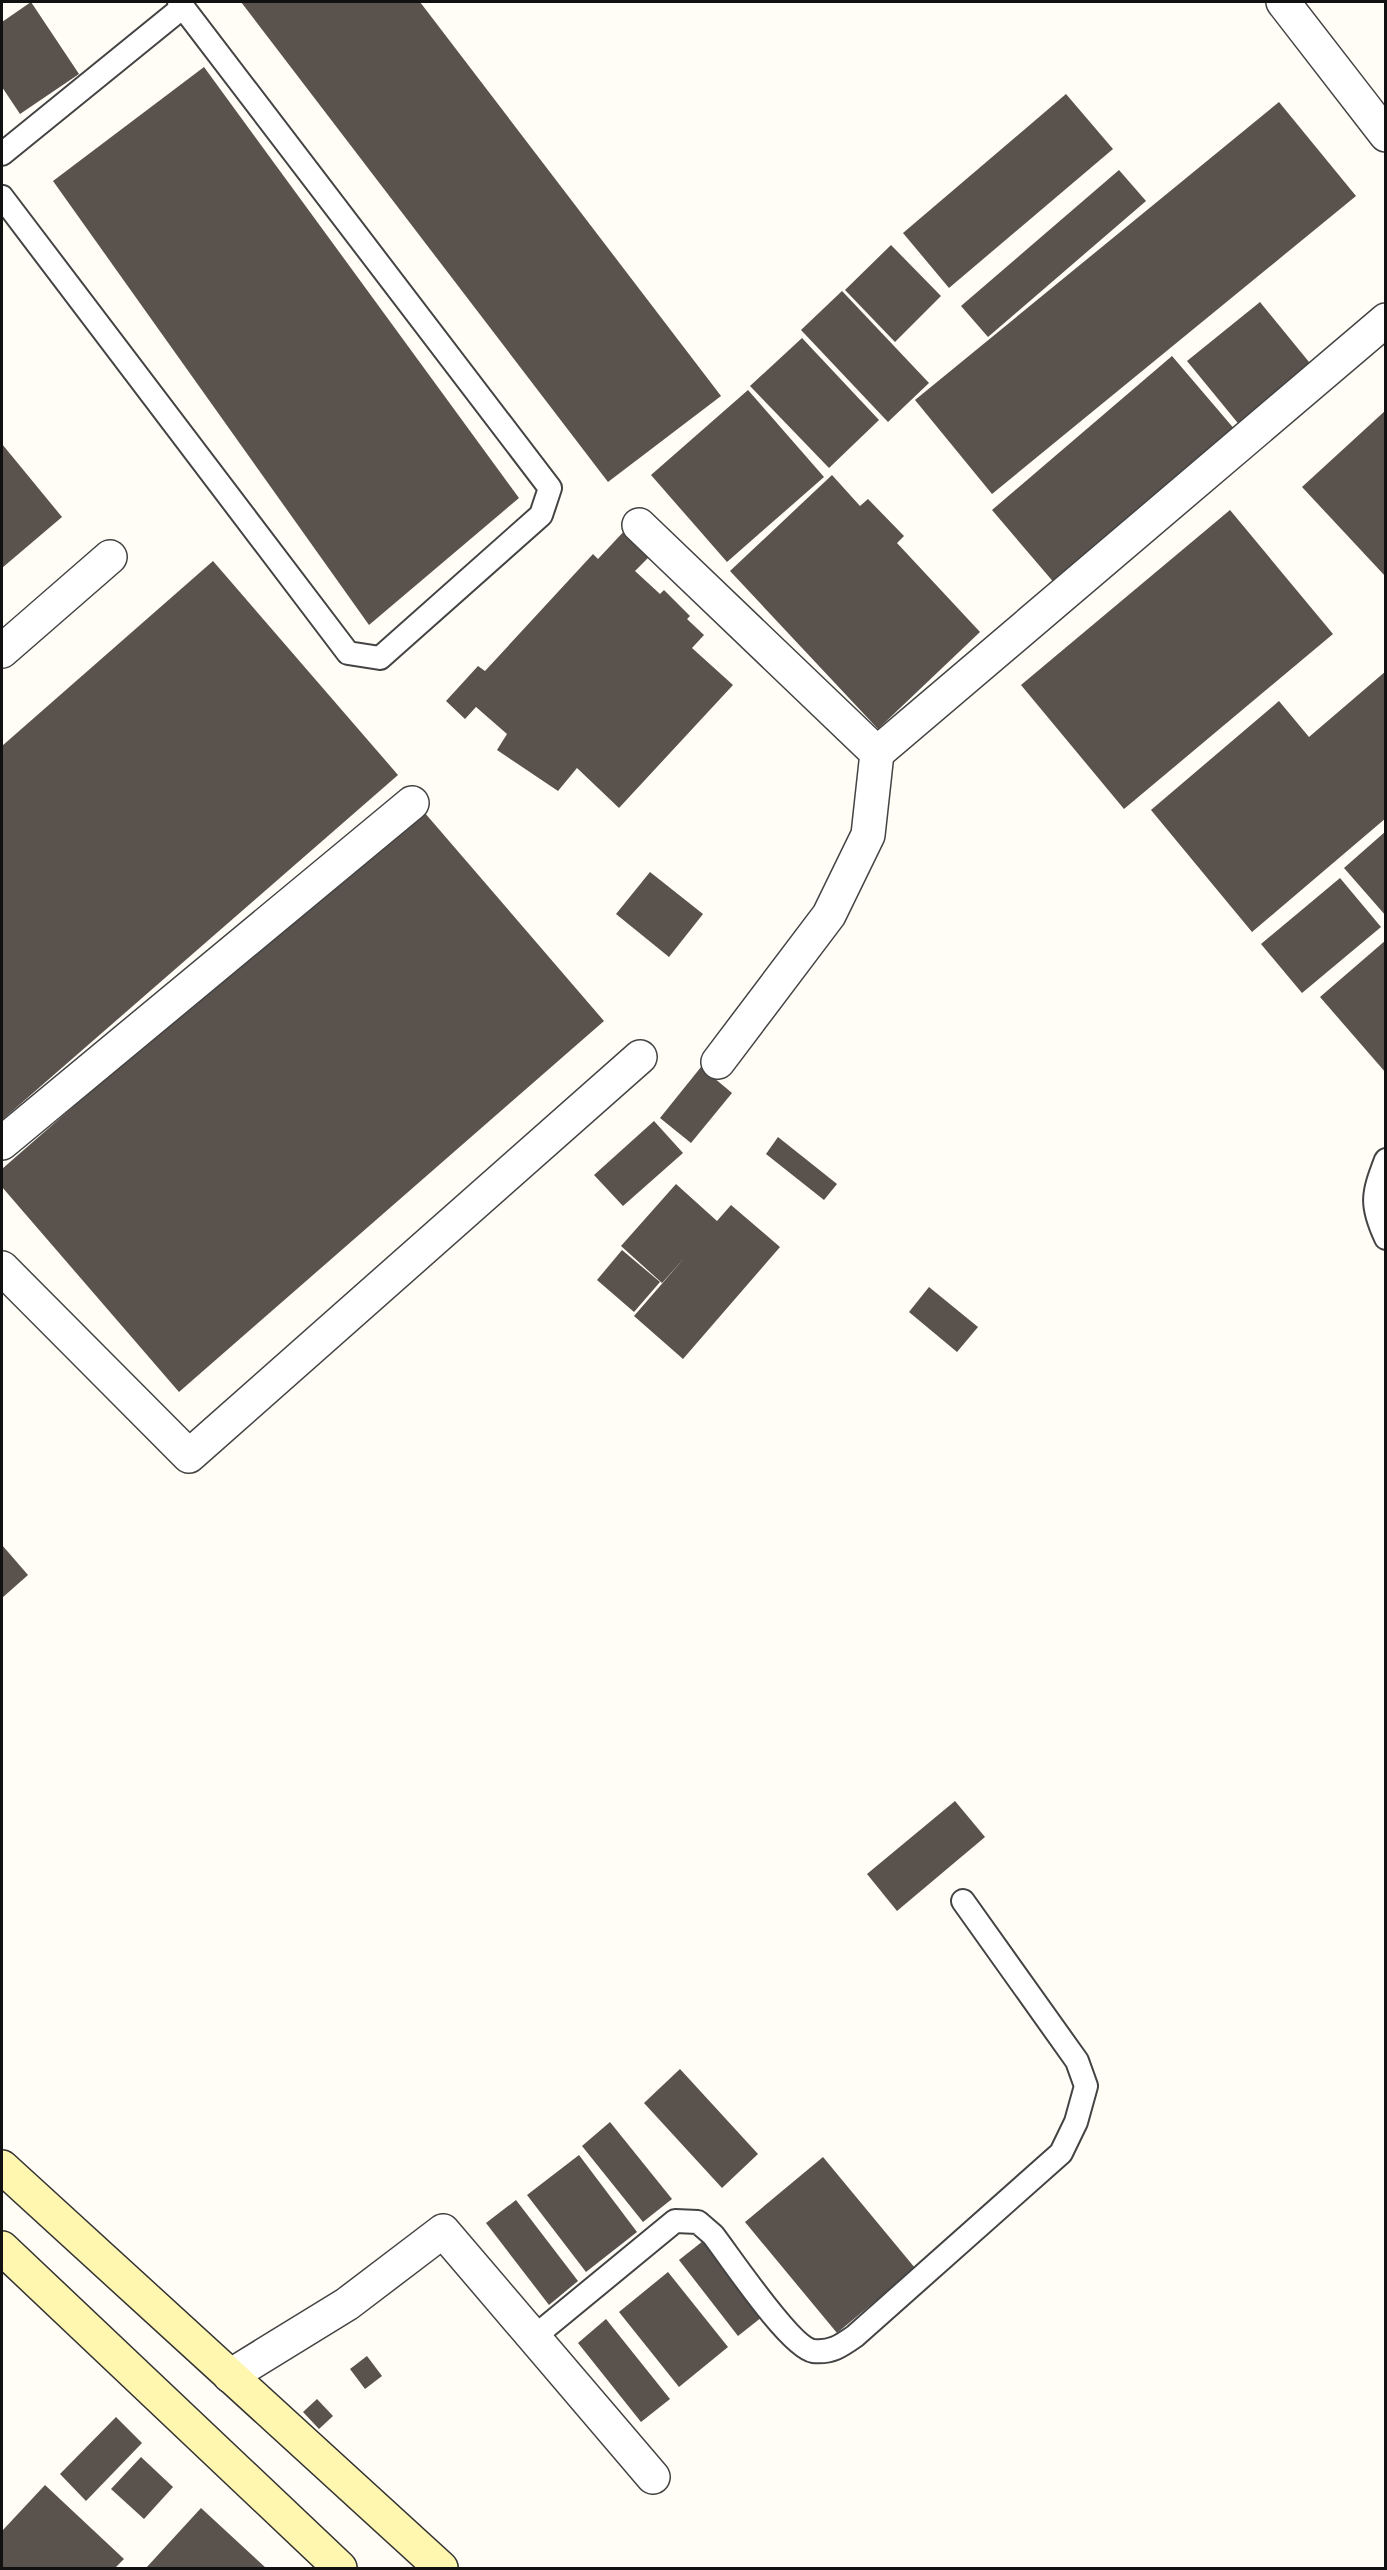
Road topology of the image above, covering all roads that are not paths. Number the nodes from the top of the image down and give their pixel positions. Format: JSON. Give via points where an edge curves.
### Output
{"nodes":[{"id":1,"x":1283,"y":2,"type":"edge"},
{"id":2,"x":181,"y":4,"type":"edge"},
{"id":3,"x":1386,"y":135,"type":"edge"},
{"id":4,"x":2,"y":154,"type":"edge"},
{"id":5,"x":2,"y":197,"type":"edge"},
{"id":6,"x":1386,"y":320,"type":"edge"},
{"id":7,"x":639,"y":525,"type":"dead end"},
{"id":8,"x":110,"y":557,"type":"dead end"},
{"id":9,"x":2,"y":651,"type":"edge"},
{"id":10,"x":877,"y":753,"type":"junction"},
{"id":11,"x":412,"y":803,"type":"dead end"},
{"id":12,"x":640,"y":1057,"type":"dead end"},
{"id":13,"x":718,"y":1062,"type":"dead end"},
{"id":14,"x":2,"y":1143,"type":"edge"},
{"id":15,"x":1386,"y":1160,"type":"edge"},
{"id":16,"x":1386,"y":1238,"type":"edge"},
{"id":17,"x":2,"y":1268,"type":"edge"},
{"id":18,"x":963,"y":1901,"type":"dead end"},
{"id":19,"x":2,"y":2167,"type":"edge"},
{"id":20,"x":2,"y":2248,"type":"edge"},
{"id":21,"x":534,"y":2337,"type":"junction"},
{"id":22,"x":230,"y":2376,"type":"junction"},
{"id":23,"x":653,"y":2477,"type":"dead end"},
{"id":24,"x":340,"y":2568,"type":"edge"},
{"id":25,"x":441,"y":2568,"type":"edge"}],
"edges":[{"from":1,"to":3,"type":"street"},
{"from":2,"to":4,"type":"lane"},
{"from":2,"to":5,"type":"lane","via":[[550,488],[541,515],[380,658],[348,652]]},
{"from":6,"to":10,"type":"street"},
{"from":7,"to":10,"type":"street"},
{"from":8,"to":9,"type":"street"},
{"from":10,"to":13,"type":"street","via":[[868,835],[829,915]]},
{"from":11,"to":14,"type":"street"},
{"from":12,"to":17,"type":"street","via":[[189,1456]]},
{"from":15,"to":16,"type":"lane","via":[[1374,1190],[1376,1217]]},
{"from":18,"to":21,"type":"lane","via":[[1077,2061],[1086,2086],[1076,2122],[1061,2153],[834,2351],[810,2351],[788,2335],[713,2235],[698,2222],[675,2221]]},
{"from":19,"to":22,"type":"street"},
{"from":20,"to":24,"type":"street"},
{"from":21,"to":22,"type":"street","via":[[443,2231],[347,2304]]},
{"from":21,"to":23,"type":"street"},
{"from":22,"to":25,"type":"street"}]}
